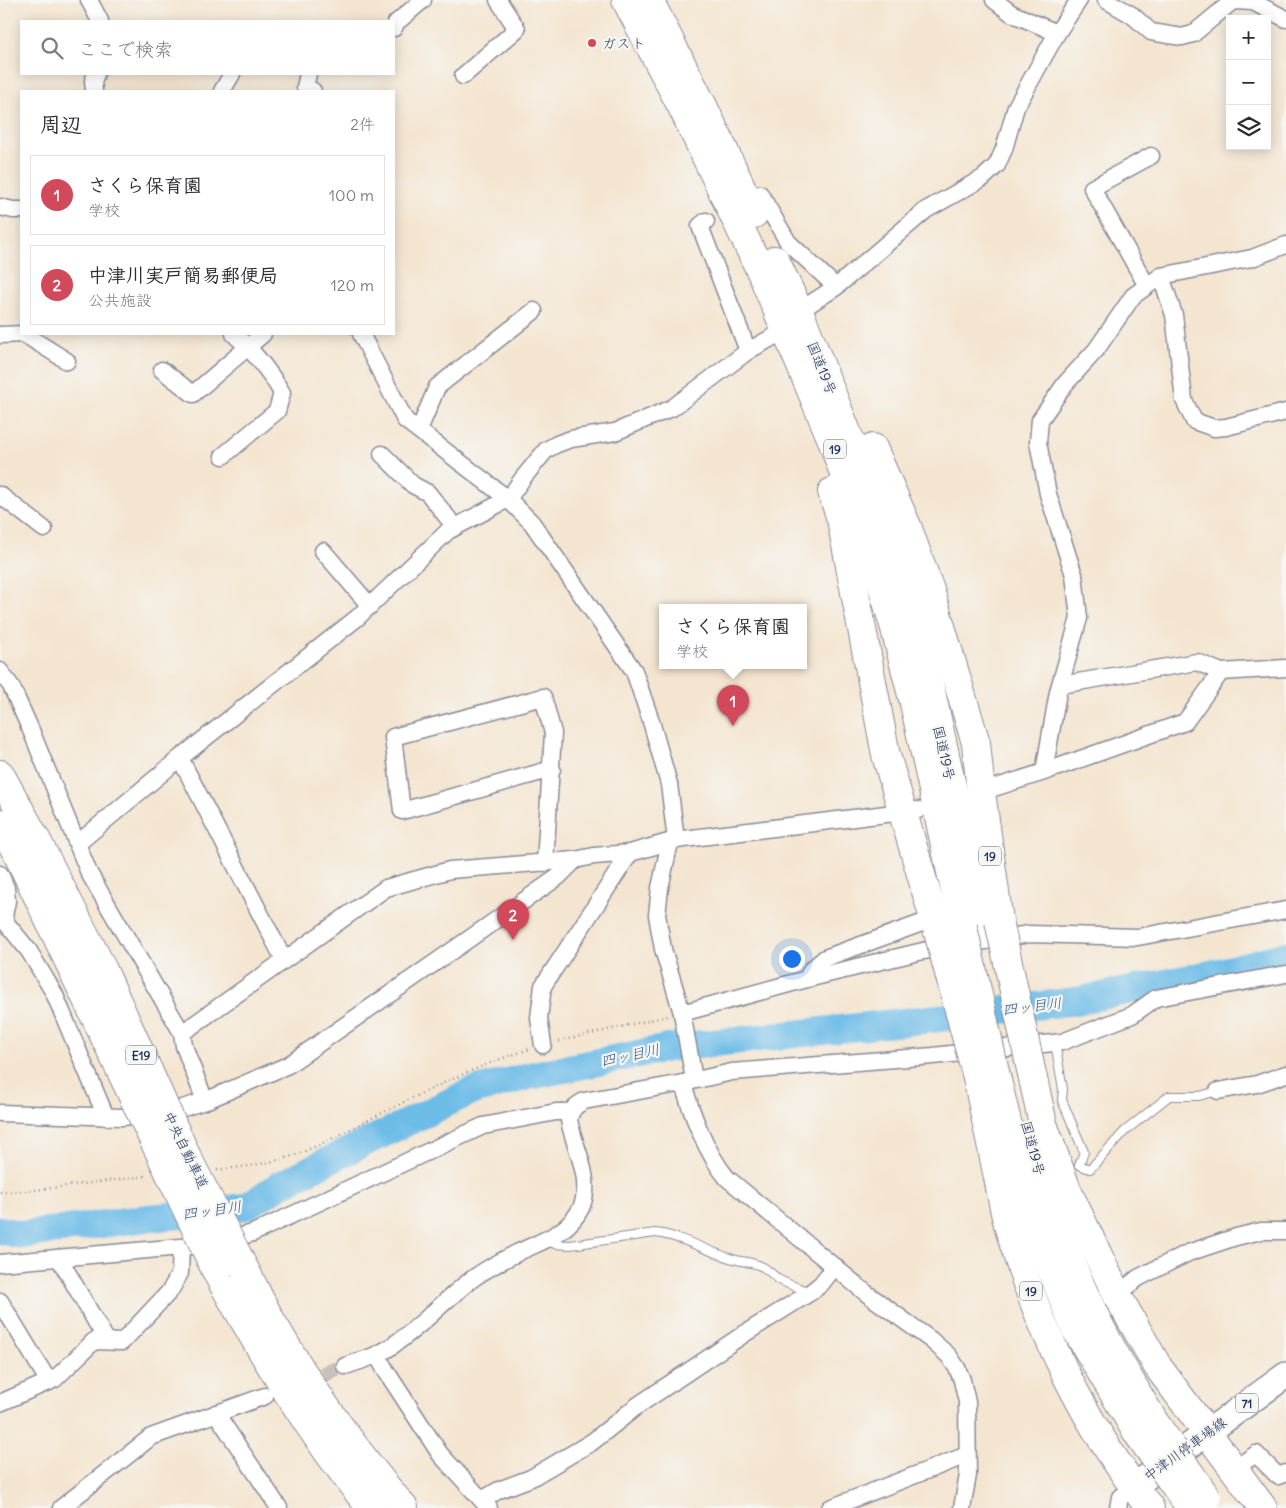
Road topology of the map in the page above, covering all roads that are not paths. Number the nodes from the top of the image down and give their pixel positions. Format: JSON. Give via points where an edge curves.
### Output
{"nodes":[{"id":1,"x":89,"y":0,"type":"edge"},
{"id":2,"x":424,"y":0,"type":"edge"},
{"id":3,"x":498,"y":0,"type":"edge"},
{"id":4,"x":626,"y":0,"type":"edge"},
{"id":5,"x":649,"y":0,"type":"edge"},
{"id":6,"x":994,"y":0,"type":"edge"},
{"id":7,"x":1079,"y":0,"type":"edge"},
{"id":8,"x":1106,"y":0,"type":"edge"},
{"id":9,"x":1233,"y":0,"type":"edge"},
{"id":10,"x":1286,"y":19,"type":"edge"},
{"id":11,"x":99,"y":20,"type":"edge"},
{"id":12,"x":395,"y":26,"type":"edge"},
{"id":13,"x":1057,"y":33,"type":"junction"},
{"id":14,"x":96,"y":75,"type":"edge"},
{"id":15,"x":231,"y":75,"type":"edge"},
{"id":16,"x":308,"y":75,"type":"edge"},
{"id":17,"x":463,"y":76,"type":"dead end"},
{"id":18,"x":94,"y":90,"type":"edge"},
{"id":19,"x":223,"y":90,"type":"edge"},
{"id":20,"x":311,"y":90,"type":"edge"},
{"id":21,"x":1152,"y":156,"type":"dead end"},
{"id":22,"x":760,"y":194,"type":"dead end"},
{"id":23,"x":0,"y":207,"type":"edge"},
{"id":24,"x":20,"y":210,"type":"edge"},
{"id":25,"x":706,"y":222,"type":"dead end"},
{"id":26,"x":1286,"y":245,"type":"edge"},
{"id":27,"x":762,"y":274,"type":"junction"},
{"id":28,"x":1161,"y":276,"type":"junction"},
{"id":29,"x":1147,"y":286,"type":"junction"},
{"id":30,"x":836,"y":287,"type":"junction"},
{"id":31,"x":534,"y":311,"type":"dead end"},
{"id":32,"x":799,"y":311,"type":"junction"},
{"id":33,"x":20,"y":334,"type":"edge"},
{"id":34,"x":0,"y":335,"type":"edge"},
{"id":35,"x":28,"y":335,"type":"edge"},
{"id":36,"x":235,"y":335,"type":"edge"},
{"id":37,"x":262,"y":335,"type":"edge"},
{"id":38,"x":362,"y":335,"type":"edge"},
{"id":39,"x":773,"y":337,"type":"junction"},
{"id":40,"x":248,"y":346,"type":"junction"},
{"id":41,"x":748,"y":351,"type":"junction"},
{"id":42,"x":67,"y":361,"type":"dead end"},
{"id":43,"x":162,"y":370,"type":"dead end"},
{"id":44,"x":1286,"y":412,"type":"edge"},
{"id":45,"x":419,"y":430,"type":"junction"},
{"id":46,"x":382,"y":454,"type":"dead end"},
{"id":47,"x":223,"y":456,"type":"dead end"},
{"id":48,"x":0,"y":495,"type":"edge"},
{"id":49,"x":508,"y":499,"type":"junction"},
{"id":50,"x":455,"y":527,"type":"junction"},
{"id":51,"x":44,"y":529,"type":"dead end"},
{"id":52,"x":324,"y":551,"type":"dead end"},
{"id":53,"x":370,"y":606,"type":"junction"},
{"id":54,"x":1286,"y":668,"type":"edge"},
{"id":55,"x":0,"y":671,"type":"edge"},
{"id":56,"x":1221,"y":672,"type":"junction"},
{"id":57,"x":1060,"y":684,"type":"junction"},
{"id":58,"x":6,"y":690,"type":"edge"},
{"id":59,"x":180,"y":758,"type":"junction"},
{"id":60,"x":552,"y":769,"type":"junction"},
{"id":61,"x":1044,"y":772,"type":"junction"},
{"id":62,"x":0,"y":774,"type":"edge"},
{"id":63,"x":974,"y":796,"type":"junction"},
{"id":64,"x":911,"y":812,"type":"junction"},
{"id":65,"x":0,"y":823,"type":"edge"},
{"id":66,"x":673,"y":841,"type":"junction"},
{"id":67,"x":77,"y":844,"type":"junction"},
{"id":68,"x":630,"y":853,"type":"junction"},
{"id":69,"x":18,"y":857,"type":"edge"},
{"id":70,"x":575,"y":860,"type":"junction"},
{"id":71,"x":545,"y":863,"type":"junction"},
{"id":72,"x":1286,"y":910,"type":"edge"},
{"id":73,"x":964,"y":925,"type":"junction"},
{"id":74,"x":284,"y":960,"type":"junction"},
{"id":75,"x":1286,"y":974,"type":"edge"},
{"id":76,"x":808,"y":978,"type":"junction"},
{"id":77,"x":682,"y":1016,"type":"junction"},
{"id":78,"x":182,"y":1033,"type":"junction"},
{"id":79,"x":1055,"y":1043,"type":"junction"},
{"id":80,"x":543,"y":1045,"type":"road end"},
{"id":81,"x":1005,"y":1072,"type":"junction"},
{"id":82,"x":1286,"y":1074,"type":"edge"},
{"id":83,"x":690,"y":1076,"type":"junction"},
{"id":84,"x":1218,"y":1091,"type":"joint"},
{"id":85,"x":205,"y":1101,"type":"junction"},
{"id":86,"x":570,"y":1112,"type":"junction"},
{"id":87,"x":0,"y":1113,"type":"edge"},
{"id":88,"x":106,"y":1117,"type":"junction"},
{"id":89,"x":1286,"y":1230,"type":"edge"},
{"id":90,"x":548,"y":1239,"type":"junction"},
{"id":91,"x":181,"y":1247,"type":"junction"},
{"id":92,"x":60,"y":1258,"type":"junction"},
{"id":93,"x":0,"y":1263,"type":"edge"},
{"id":94,"x":835,"y":1266,"type":"junction"},
{"id":95,"x":811,"y":1292,"type":"junction"},
{"id":96,"x":1117,"y":1295,"type":"junction"},
{"id":97,"x":0,"y":1301,"type":"edge"},
{"id":98,"x":107,"y":1341,"type":"junction"},
{"id":99,"x":377,"y":1355,"type":"junction"},
{"id":100,"x":345,"y":1366,"type":"tunnel mouth"},
{"id":101,"x":1286,"y":1375,"type":"edge"},
{"id":102,"x":49,"y":1382,"type":"junction"},
{"id":103,"x":265,"y":1396,"type":"dead end"},
{"id":104,"x":0,"y":1404,"type":"edge"},
{"id":105,"x":216,"y":1413,"type":"junction"},
{"id":106,"x":1208,"y":1432,"type":"junction"},
{"id":107,"x":967,"y":1455,"type":"junction"},
{"id":108,"x":1234,"y":1469,"type":"junction"},
{"id":109,"x":1286,"y":1473,"type":"edge"},
{"id":110,"x":1126,"y":1498,"type":"edge"},
{"id":111,"x":486,"y":1504,"type":"edge"},
{"id":112,"x":1201,"y":1505,"type":"edge"},
{"id":113,"x":61,"y":1508,"type":"edge"},
{"id":114,"x":279,"y":1508,"type":"edge"},
{"id":115,"x":371,"y":1508,"type":"edge"},
{"id":116,"x":404,"y":1508,"type":"edge"},
{"id":117,"x":830,"y":1508,"type":"edge"},
{"id":118,"x":962,"y":1508,"type":"edge"},
{"id":119,"x":1150,"y":1508,"type":"edge"},
{"id":120,"x":1263,"y":1508,"type":"edge"}],
"edges":[{"from":1,"to":11,"type":"street"},
{"from":2,"to":12,"type":"street"},
{"from":3,"to":17,"type":"street","via":[[517,29]]},
{"from":4,"to":27,"type":"highway","name":"国道19号","number":"19","via":[[683,109]]},
{"from":5,"to":32,"type":"highway","name":"国道19号","number":"19","via":[[703,106]]},
{"from":6,"to":13,"type":"street","via":[[1011,13]]},
{"from":7,"to":13,"type":"street"},
{"from":8,"to":9,"type":"street","via":[[1132,15],[1151,32],[1182,37],[1193,34]]},
{"from":9,"to":10,"type":"street","via":[[1253,2]]},
{"from":13,"to":30,"type":"street","via":[[1016,107],[997,165],[983,178],[926,210]]},
{"from":14,"to":18,"type":"street"},
{"from":15,"to":19,"type":"street"},
{"from":16,"to":20,"type":"street","via":[[305,87]]},
{"from":21,"to":29,"type":"street","via":[[1092,188]]},
{"from":22,"to":30,"type":"street","via":[[788,242]]},
{"from":23,"to":24,"type":"street"},
{"from":25,"to":41,"type":"street","via":[[700,226]]},
{"from":26,"to":28,"type":"street","via":[[1252,258]]},
{"from":27,"to":39,"type":"highway","number":"19","via":[[760,303]]},
{"from":27,"to":73,"type":"highway","name":"国道19号","number":"19","via":[[832,440],[871,549],[914,704]]},
{"from":28,"to":29,"type":"street"},
{"from":28,"to":44,"type":"street","via":[[1174,315],[1184,400],[1194,421],[1214,428],[1226,427]]},
{"from":29,"to":57,"type":"street","via":[[1133,296],[1096,350],[1065,384],[1040,420],[1038,442],[1048,494],[1074,576],[1078,600],[1079,618]]},
{"from":30,"to":32,"type":"street"},
{"from":31,"to":45,"type":"street","via":[[437,387]]},
{"from":32,"to":63,"type":"highway","number":"19","via":[[840,372],[907,526],[930,590],[976,743]]},
{"from":32,"to":73,"type":"highway","name":"国道19号","number":"19","via":[[881,518],[922,651]]},
{"from":33,"to":34,"type":"street"},
{"from":35,"to":42,"type":"street"},
{"from":36,"to":40,"type":"street"},
{"from":37,"to":40,"type":"street"},
{"from":38,"to":45,"type":"street","via":[[405,420]]},
{"from":39,"to":41,"type":"street"},
{"from":39,"to":64,"type":"highway","number":"19","via":[[841,520],[886,755]]},
{"from":40,"to":43,"type":"street","via":[[193,394]]},
{"from":40,"to":47,"type":"street","via":[[272,374],[282,393],[277,411]]},
{"from":41,"to":49,"type":"street","via":[[672,408],[615,432],[571,440],[546,450]]},
{"from":45,"to":49,"type":"street"},
{"from":46,"to":50,"type":"street","via":[[413,485],[428,493]]},
{"from":48,"to":51,"type":"street"},
{"from":49,"to":50,"type":"street"},
{"from":49,"to":66,"type":"street","via":[[545,540],[634,671],[669,784]]},
{"from":50,"to":53,"type":"street"},
{"from":52,"to":53,"type":"street"},
{"from":53,"to":59,"type":"street"},
{"from":54,"to":56,"type":"street"},
{"from":55,"to":58,"type":"street"},
{"from":56,"to":57,"type":"street","via":[[1198,662]]},
{"from":56,"to":61,"type":"street","via":[[1184,722]]},
{"from":57,"to":61,"type":"street"},
{"from":58,"to":67,"type":"street"},
{"from":59,"to":67,"type":"street"},
{"from":59,"to":74,"type":"street"},
{"from":60,"to":60,"type":"street","via":[[402,811],[393,737],[542,697],[553,733]]},
{"from":60,"to":71,"type":"street"},
{"from":61,"to":63,"type":"street"},
{"from":62,"to":69,"type":"highway","name":"中央自動車道","number":"E19"},
{"from":63,"to":73,"type":"highway","number":"19"},
{"from":64,"to":66,"type":"street"},
{"from":64,"to":73,"type":"highway","number":"19"},
{"from":65,"to":69,"type":"highway","name":"中央自動車道","number":"E19"},
{"from":66,"to":68,"type":"street"},
{"from":66,"to":77,"type":"street","via":[[660,888],[657,915]]},
{"from":67,"to":78,"type":"street","via":[[89,873]]},
{"from":68,"to":70,"type":"street"},
{"from":68,"to":80,"type":"street","via":[[543,986],[539,1018]]},
{"from":69,"to":88,"type":"street","via":[[6,888],[4,916],[54,993]]},
{"from":69,"to":115,"type":"highway","name":"中央自動車道","number":"E19","bridge":true,"via":[[217,1273],[307,1422]]},
{"from":69,"to":116,"type":"highway","name":"中央自動車道","number":"E19","bridge":true,"via":[[103,970],[187,1157],[275,1327],[347,1436]]},
{"from":70,"to":71,"type":"street"},
{"from":70,"to":85,"type":"street","via":[[558,877],[288,1064]]},
{"from":71,"to":74,"type":"street","via":[[450,870],[386,888]]},
{"from":72,"to":76,"type":"street","via":[[1138,937],[1029,934],[923,951]]},
{"from":73,"to":76,"type":"street","via":[[825,958],[811,970]]},
{"from":73,"to":81,"type":"highway","name":"国道19号","number":"19","bridge":true},
{"from":73,"to":81,"type":"highway","number":"19","bridge":true},
{"from":74,"to":78,"type":"street"},
{"from":75,"to":79,"type":"street","via":[[1156,998],[1132,1015]]},
{"from":76,"to":77,"type":"street"},
{"from":77,"to":83,"type":"street"},
{"from":78,"to":85,"type":"street"},
{"from":79,"to":83,"type":"street"},
{"from":79,"to":84,"type":"lane","via":[[1062,1100],[1084,1152],[1078,1165],[1090,1169],[1125,1131],[1169,1096],[1199,1096]]},
{"from":81,"to":96,"type":"highway","number":"19","via":[[1043,1124],[1067,1190]]},
{"from":81,"to":110,"type":"highway","number":"19","via":[[1008,1225],[1045,1328],[1096,1428]]},
{"from":81,"to":112,"type":"highway","name":"国道19号","number":"19","bridge":true,"via":[[1026,1201],[1076,1328]]},
{"from":82,"to":84,"type":"street","via":[[1258,1084]]},
{"from":83,"to":86,"type":"street","via":[[584,1101]]},
{"from":83,"to":94,"type":"street","via":[[689,1105],[727,1178]]},
{"from":85,"to":88,"type":"street","via":[[170,1112]]},
{"from":86,"to":90,"type":"street","via":[[571,1131],[586,1184],[585,1197],[568,1225]]},
{"from":86,"to":91,"type":"street","via":[[483,1126],[253,1233],[220,1242]]},
{"from":87,"to":88,"type":"street"},
{"from":89,"to":96,"type":"street","via":[[1236,1237],[1188,1253],[1138,1278]]},
{"from":90,"to":95,"type":"lane","via":[[556,1244],[570,1245],[663,1234],[733,1259],[753,1262],[783,1281]]},
{"from":90,"to":99,"type":"street","via":[[475,1277],[407,1335]]},
{"from":91,"to":92,"type":"street"},
{"from":91,"to":98,"type":"street","via":[[180,1273],[170,1291],[122,1342]]},
{"from":92,"to":93,"type":"street"},
{"from":92,"to":98,"type":"street"},
{"from":94,"to":95,"type":"street"},
{"from":94,"to":107,"type":"street","via":[[949,1356],[962,1380],[967,1402]]},
{"from":95,"to":111,"type":"street","via":[[653,1395],[592,1442],[532,1478],[499,1490]]},
{"from":96,"to":106,"type":"highway","number":"19","via":[[1158,1367]]},
{"from":97,"to":102,"type":"street"},
{"from":98,"to":102,"type":"street","via":[[94,1341]]},
{"from":99,"to":100,"type":"street"},
{"from":99,"to":111,"type":"street","via":[[440,1454]]},
{"from":101,"to":106,"type":"main road","name":"中津川停車場線","number":"71"},
{"from":102,"to":104,"type":"street"},
{"from":103,"to":105,"type":"street"},
{"from":105,"to":113,"type":"street","via":[[151,1437]]},
{"from":105,"to":114,"type":"street"},
{"from":106,"to":108,"type":"highway","number":"19"},
{"from":106,"to":110,"type":"main road","name":"中津川停車場線","number":"71"},
{"from":107,"to":117,"type":"street"},
{"from":107,"to":118,"type":"street","via":[[968,1475]]},
{"from":108,"to":109,"type":"street","via":[[1256,1454],[1278,1476]]},
{"from":108,"to":120,"type":"highway","number":"19"},
{"from":110,"to":119,"type":"highway","number":"19"}]}
